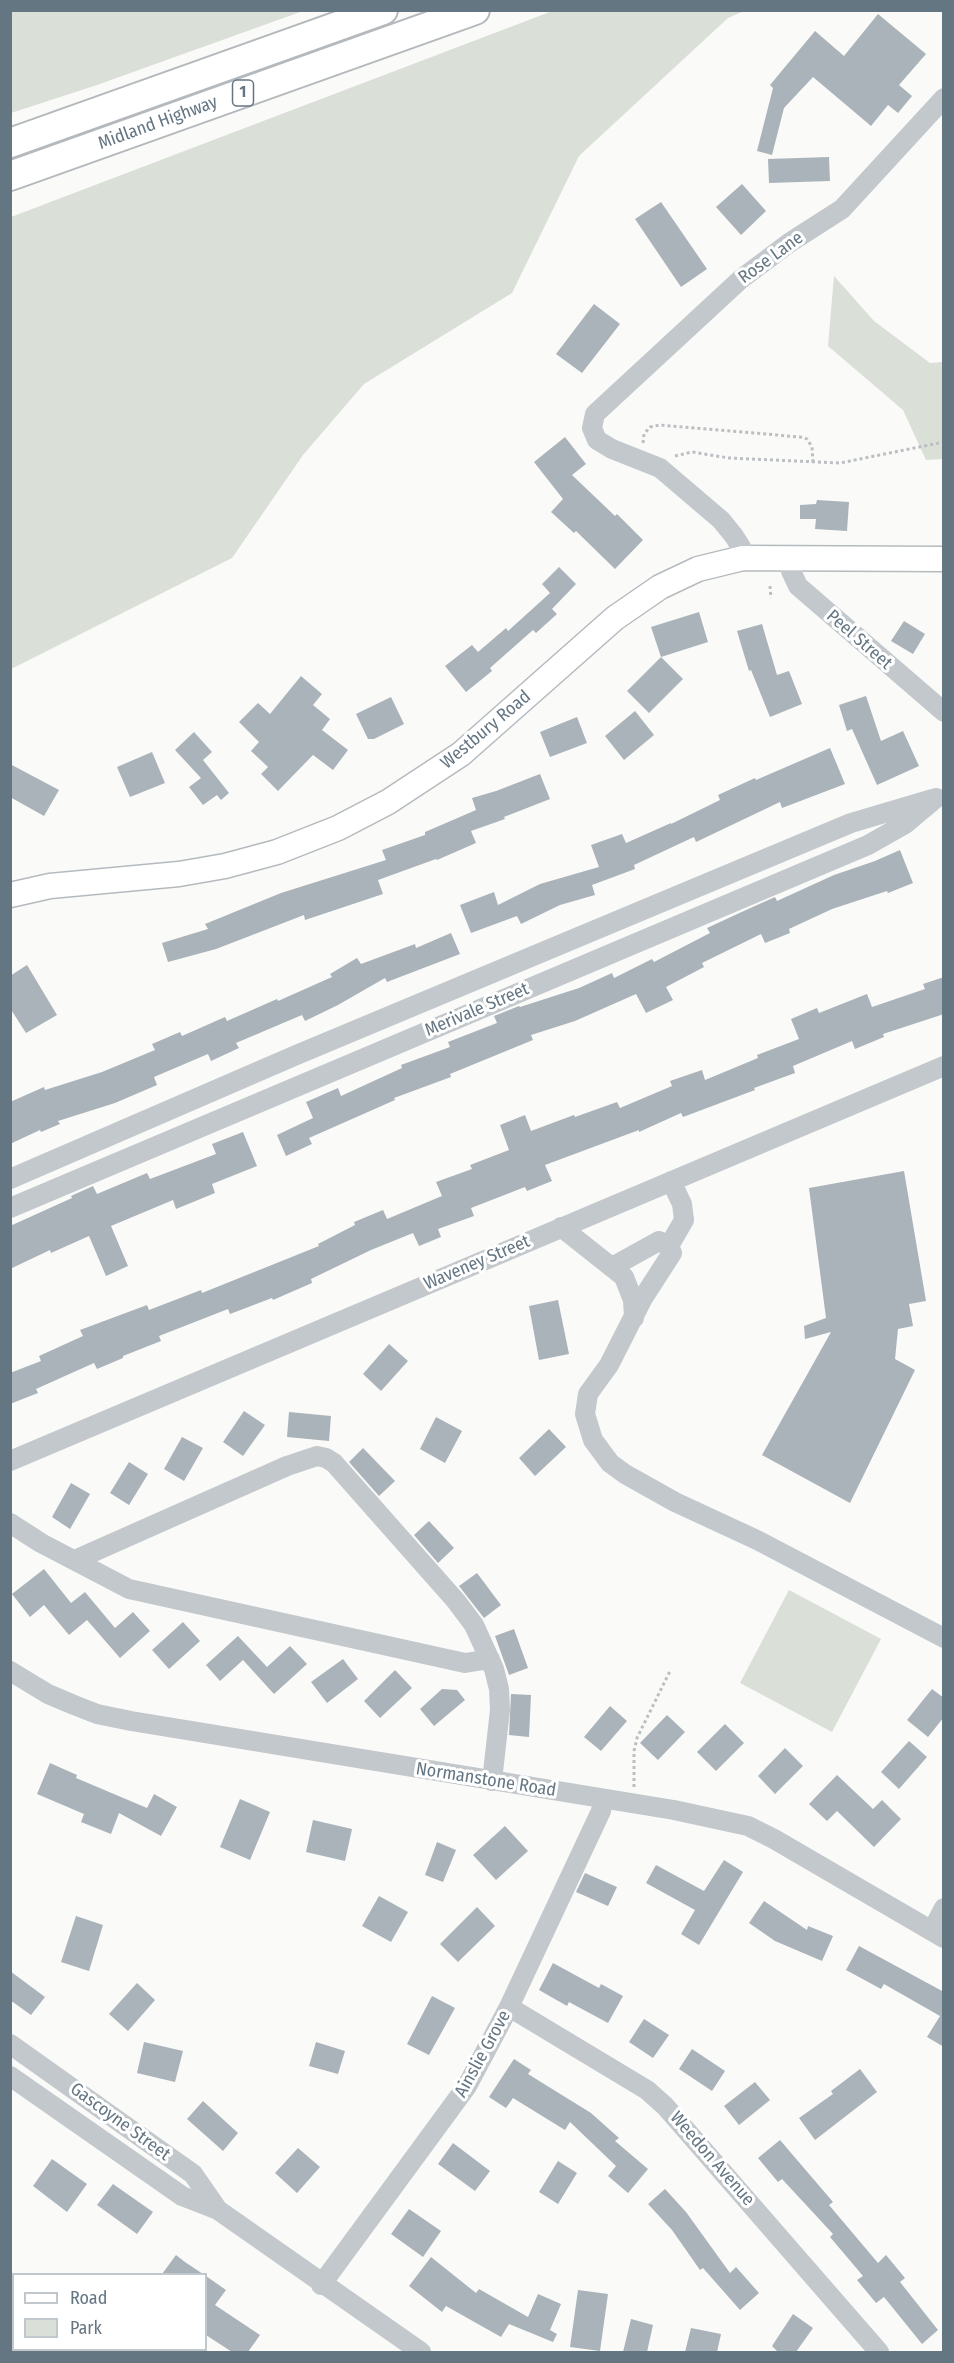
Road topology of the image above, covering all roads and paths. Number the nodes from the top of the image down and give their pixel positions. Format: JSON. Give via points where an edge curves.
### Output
{"nodes":[{"id":1,"x":383,"y":10,"type":"edge"},
{"id":2,"x":475,"y":10,"type":"edge"},
{"id":3,"x":944,"y":98,"type":"edge"},
{"id":4,"x":10,"y":143,"type":"edge"},
{"id":5,"x":10,"y":176,"type":"edge"},
{"id":6,"x":944,"y":442,"type":"edge"},
{"id":7,"x":640,"y":459,"type":"junction"},
{"id":8,"x":813,"y":463,"type":"junction"},
{"id":9,"x":660,"y":468,"type":"junction"},
{"id":10,"x":743,"y":558,"type":"junction"},
{"id":11,"x":791,"y":559,"type":"junction"},
{"id":12,"x":944,"y":559,"type":"edge"},
{"id":13,"x":770,"y":586,"type":"dead end"},
{"id":14,"x":771,"y":598,"type":"dead end"},
{"id":15,"x":944,"y":712,"type":"edge"},
{"id":16,"x":940,"y":796,"type":"edge"},
{"id":17,"x":10,"y":895,"type":"edge"},
{"id":18,"x":944,"y":1066,"type":"edge"},
{"id":19,"x":10,"y":1179,"type":"edge"},
{"id":20,"x":671,"y":1180,"type":"junction"},
{"id":21,"x":10,"y":1208,"type":"edge"},
{"id":22,"x":561,"y":1227,"type":"junction"},
{"id":23,"x":669,"y":1246,"type":"junction"},
{"id":24,"x":612,"y":1267,"type":"junction"},
{"id":25,"x":633,"y":1318,"type":"junction"},
{"id":26,"x":10,"y":1461,"type":"edge"},
{"id":27,"x":10,"y":1523,"type":"edge"},
{"id":28,"x":75,"y":1560,"type":"junction"},
{"id":29,"x":944,"y":1638,"type":"edge"},
{"id":30,"x":490,"y":1659,"type":"junction"},
{"id":31,"x":10,"y":1671,"type":"edge"},
{"id":32,"x":670,"y":1671,"type":"dead end"},
{"id":33,"x":492,"y":1781,"type":"junction"},
{"id":34,"x":603,"y":1799,"type":"junction"},
{"id":35,"x":634,"y":1804,"type":"junction"},
{"id":36,"x":944,"y":1908,"type":"edge"},
{"id":37,"x":938,"y":1934,"type":"edge"},
{"id":38,"x":509,"y":2007,"type":"junction"},
{"id":39,"x":10,"y":2044,"type":"edge"},
{"id":40,"x":10,"y":2076,"type":"edge"},
{"id":41,"x":218,"y":2210,"type":"junction"},
{"id":42,"x":321,"y":2284,"type":"junction"},
{"id":43,"x":421,"y":2352,"type":"edge"},
{"id":44,"x":879,"y":2352,"type":"edge"}],
"edges":[{"from":1,"to":4,"type":"highway","name":"Midland Highway","number":"1"},
{"from":2,"to":5,"type":"highway","name":"Midland Highway","number":"1"},
{"from":3,"to":7,"type":"street","name":"Rose Lane","via":[[842,209],[741,279],[595,414],[592,428],[597,440]]},
{"from":6,"to":8,"type":"path","via":[[840,463]]},
{"from":7,"to":8,"type":"path","via":[[644,434],[650,427],[660,425],[800,437],[812,447]]},
{"from":7,"to":9,"type":"street"},
{"from":8,"to":9,"type":"path","via":[[692,452],[672,456]]},
{"from":9,"to":10,"type":"street","via":[[721,520],[741,547]]},
{"from":10,"to":11,"type":"main road","name":"Westbury Road"},
{"from":10,"to":17,"type":"main road","name":"Westbury Road","via":[[698,569],[660,586],[615,618],[461,754],[338,828],[277,852],[225,866],[50,885]]},
{"from":11,"to":12,"type":"main road","name":"Westbury Road"},
{"from":11,"to":15,"type":"street","name":"Peel Street","via":[[791,571],[798,586]]},
{"from":13,"to":14,"type":"path"},
{"from":16,"to":19,"type":"street","name":"Merivale Street","via":[[851,823]]},
{"from":16,"to":21,"type":"street","name":"Merivale Street","via":[[905,824],[868,845]]},
{"from":18,"to":20,"type":"street","name":"Waveney Street"},
{"from":20,"to":22,"type":"street","name":"Waveney Street"},
{"from":20,"to":23,"type":"street","via":[[682,1204],[684,1220]]},
{"from":22,"to":24,"type":"street"},
{"from":22,"to":26,"type":"street","name":"Waveney Street"},
{"from":23,"to":24,"type":"street","via":[[659,1241]]},
{"from":23,"to":25,"type":"street","via":[[672,1253]]},
{"from":24,"to":25,"type":"street","via":[[630,1287]]},
{"from":25,"to":29,"type":"street","via":[[609,1365],[588,1394],[586,1405],[593,1440],[610,1463],[675,1502],[757,1540]]},
{"from":27,"to":28,"type":"street"},
{"from":28,"to":30,"type":"street","via":[[129,1589],[465,1663]]},
{"from":28,"to":30,"type":"street","via":[[287,1466],[317,1456],[326,1458],[456,1601],[474,1625]]},
{"from":30,"to":33,"type":"street","via":[[499,1689],[500,1710]]},
{"from":31,"to":33,"type":"street","name":"Normanstone Road","via":[[48,1694],[97,1714]]},
{"from":32,"to":35,"type":"path","via":[[637,1738]]},
{"from":33,"to":34,"type":"street","name":"Normanstone Road"},
{"from":34,"to":35,"type":"street","name":"Normanstone Road"},
{"from":34,"to":38,"type":"street","name":"Ainslie Grove","via":[[602,1811]]},
{"from":35,"to":37,"type":"street","name":"Normanstone Road","via":[[748,1826]]},
{"from":36,"to":37,"type":"street"},
{"from":38,"to":42,"type":"street","name":"Ainslie Grove","via":[[467,2086]]},
{"from":38,"to":44,"type":"street","name":"Weedon Avenue","via":[[647,2090],[665,2106]]},
{"from":39,"to":41,"type":"street","name":"Gascoyne Street","via":[[193,2174]]},
{"from":40,"to":41,"type":"street","name":"Gascoyne Street","via":[[182,2196]]},
{"from":41,"to":42,"type":"street","name":"Gascoyne Street"},
{"from":42,"to":43,"type":"street","name":"Gascoyne Street"}]}
